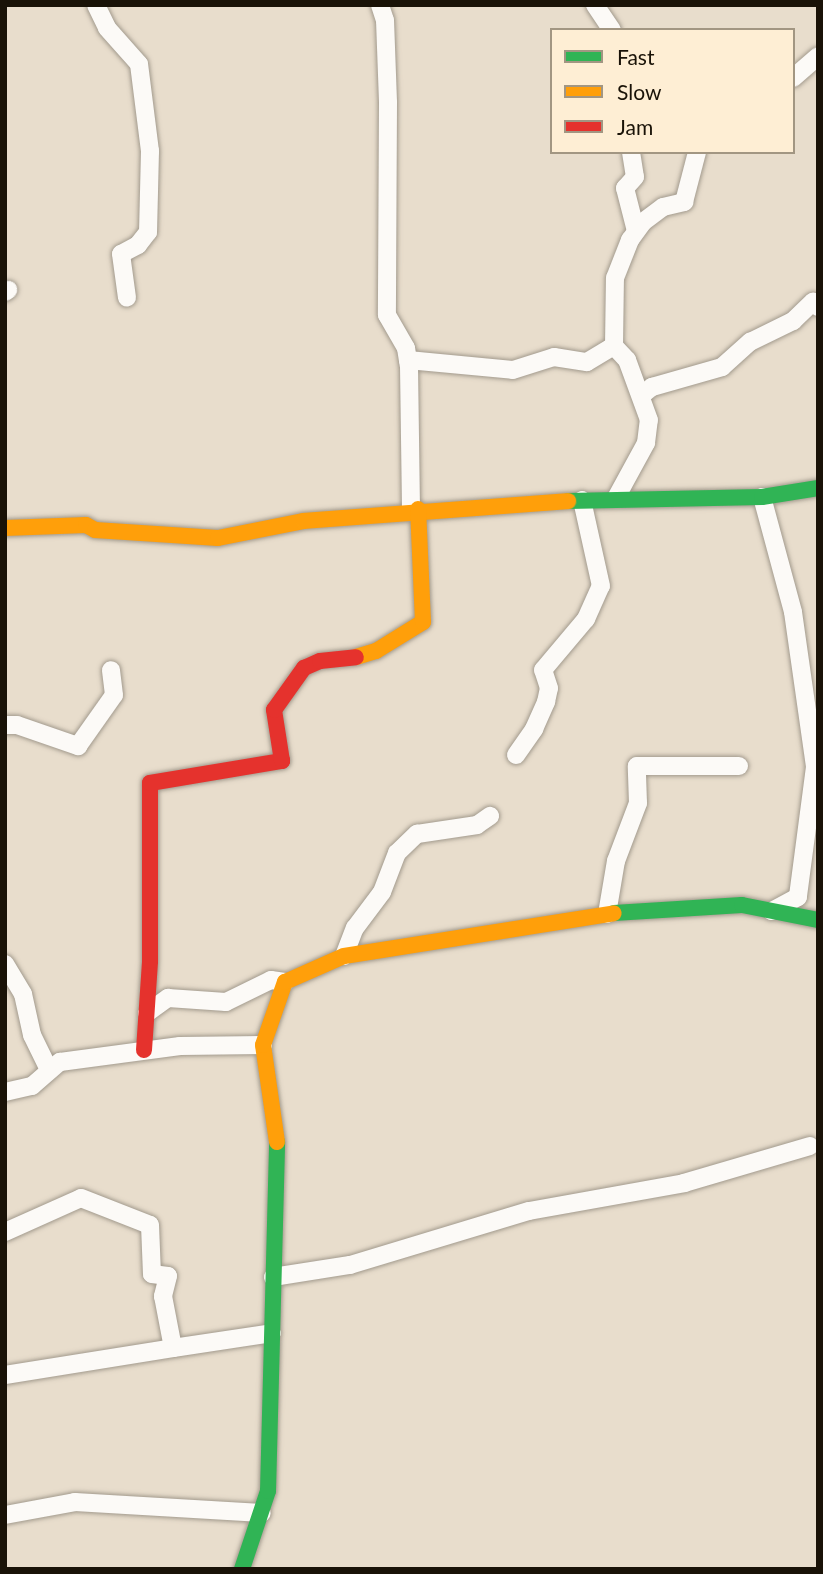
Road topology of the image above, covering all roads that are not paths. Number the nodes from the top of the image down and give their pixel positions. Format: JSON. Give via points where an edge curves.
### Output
{"nodes":[{"id":1,"x":96,"y":5,"type":"edge"},
{"id":2,"x":380,"y":5,"type":"edge"},
{"id":3,"x":595,"y":5,"type":"edge"},
{"id":4,"x":611,"y":28,"type":"edge"},
{"id":5,"x":818,"y":56,"type":"edge"},
{"id":6,"x":795,"y":76,"type":"edge"},
{"id":7,"x":631,"y":154,"type":"edge"},
{"id":8,"x":696,"y":154,"type":"edge"},
{"id":9,"x":636,"y":231,"type":"junction"},
{"id":10,"x":127,"y":298,"type":"dead end"},
{"id":11,"x":818,"y":307,"type":"edge"},
{"id":12,"x":614,"y":345,"type":"junction"},
{"id":13,"x":408,"y":360,"type":"junction"},
{"id":14,"x":642,"y":395,"type":"junction"},
{"id":15,"x":818,"y":488,"type":"edge"},
{"id":16,"x":762,"y":497,"type":"junction"},
{"id":17,"x":616,"y":498,"type":"junction"},
{"id":18,"x":582,"y":500,"type":"junction"},
{"id":19,"x":415,"y":509,"type":"junction"},
{"id":20,"x":5,"y":528,"type":"edge"},
{"id":21,"x":111,"y":670,"type":"dead end"},
{"id":22,"x":5,"y":725,"type":"edge"},
{"id":23,"x":516,"y":755,"type":"dead end"},
{"id":24,"x":739,"y":766,"type":"dead end"},
{"id":25,"x":816,"y":766,"type":"edge"},
{"id":26,"x":489,"y":816,"type":"dead end"},
{"id":27,"x":772,"y":911,"type":"junction"},
{"id":28,"x":607,"y":914,"type":"junction"},
{"id":29,"x":818,"y":920,"type":"edge"},
{"id":30,"x":344,"y":956,"type":"junction"},
{"id":31,"x":5,"y":964,"type":"edge"},
{"id":32,"x":285,"y":982,"type":"junction"},
{"id":33,"x":147,"y":1013,"type":"junction"},
{"id":34,"x":263,"y":1045,"type":"junction"},
{"id":35,"x":144,"y":1050,"type":"junction"},
{"id":36,"x":49,"y":1070,"type":"junction"},
{"id":37,"x":5,"y":1092,"type":"edge"},
{"id":38,"x":810,"y":1146,"type":"dead end"},
{"id":39,"x":5,"y":1232,"type":"edge"},
{"id":40,"x":273,"y":1276,"type":"junction"},
{"id":41,"x":272,"y":1333,"type":"junction"},
{"id":42,"x":173,"y":1348,"type":"junction"},
{"id":43,"x":5,"y":1375,"type":"edge"},
{"id":44,"x":262,"y":1513,"type":"junction"},
{"id":45,"x":5,"y":1515,"type":"edge"},
{"id":46,"x":242,"y":1569,"type":"edge"}],
"edges":[{"from":1,"to":10,"type":"street","via":[[107,28],[139,64],[150,151],[148,232],[138,245],[121,254]]},
{"from":2,"to":13,"type":"street","via":[[385,20],[388,103],[387,315]]},
{"from":3,"to":4,"type":"street"},
{"from":5,"to":6,"type":"street"},
{"from":7,"to":9,"type":"street","via":[[635,177],[625,188]]},
{"from":8,"to":9,"type":"street","via":[[684,202],[663,207]]},
{"from":9,"to":12,"type":"street","via":[[615,278]]},
{"from":11,"to":14,"type":"street","via":[[813,302],[793,321],[750,342],[722,367],[652,387]]},
{"from":12,"to":13,"type":"street","via":[[587,362],[554,357],[513,370]]},
{"from":12,"to":14,"type":"street","via":[[627,360]]},
{"from":13,"to":19,"type":"street"},
{"from":14,"to":17,"type":"street","via":[[649,420],[646,443]]},
{"from":15,"to":16,"type":"street"},
{"from":16,"to":17,"type":"street"},
{"from":16,"to":25,"type":"street","via":[[793,612]]},
{"from":17,"to":18,"type":"street"},
{"from":18,"to":19,"type":"street"},
{"from":18,"to":23,"type":"street","via":[[601,586],[586,619],[543,670],[546,702]]},
{"from":19,"to":20,"type":"street","via":[[304,521],[218,538],[94,530],[86,525]]},
{"from":19,"to":33,"type":"street","via":[[426,614],[423,622],[376,651],[304,668],[274,710],[273,728],[282,761],[150,783]]},
{"from":21,"to":22,"type":"street","via":[[114,695],[78,746]]},
{"from":24,"to":28,"type":"street","via":[[637,766],[638,803],[616,861]]},
{"from":25,"to":27,"type":"street","via":[[798,897]]},
{"from":26,"to":30,"type":"street","via":[[477,825],[417,834],[397,853],[382,892],[359,922]]},
{"from":27,"to":28,"type":"street","via":[[742,905]]},
{"from":27,"to":29,"type":"street"},
{"from":28,"to":30,"type":"street"},
{"from":30,"to":32,"type":"street"},
{"from":31,"to":36,"type":"street","via":[[23,994],[32,1035]]},
{"from":32,"to":33,"type":"street","via":[[271,981],[226,1002],[168,998]]},
{"from":32,"to":34,"type":"street"},
{"from":33,"to":35,"type":"street"},
{"from":34,"to":35,"type":"street"},
{"from":34,"to":40,"type":"street","via":[[279,1159]]},
{"from":35,"to":36,"type":"street","via":[[60,1062]]},
{"from":36,"to":37,"type":"street","via":[[32,1086]]},
{"from":38,"to":40,"type":"street","via":[[684,1183],[529,1211],[350,1265]]},
{"from":39,"to":42,"type":"street","via":[[81,1198],[150,1224],[152,1274],[168,1276],[163,1296]]},
{"from":40,"to":41,"type":"street"},
{"from":41,"to":42,"type":"street"},
{"from":41,"to":44,"type":"street","via":[[268,1491]]},
{"from":42,"to":43,"type":"street"},
{"from":44,"to":45,"type":"street","via":[[75,1502]]},
{"from":44,"to":46,"type":"street"}]}
